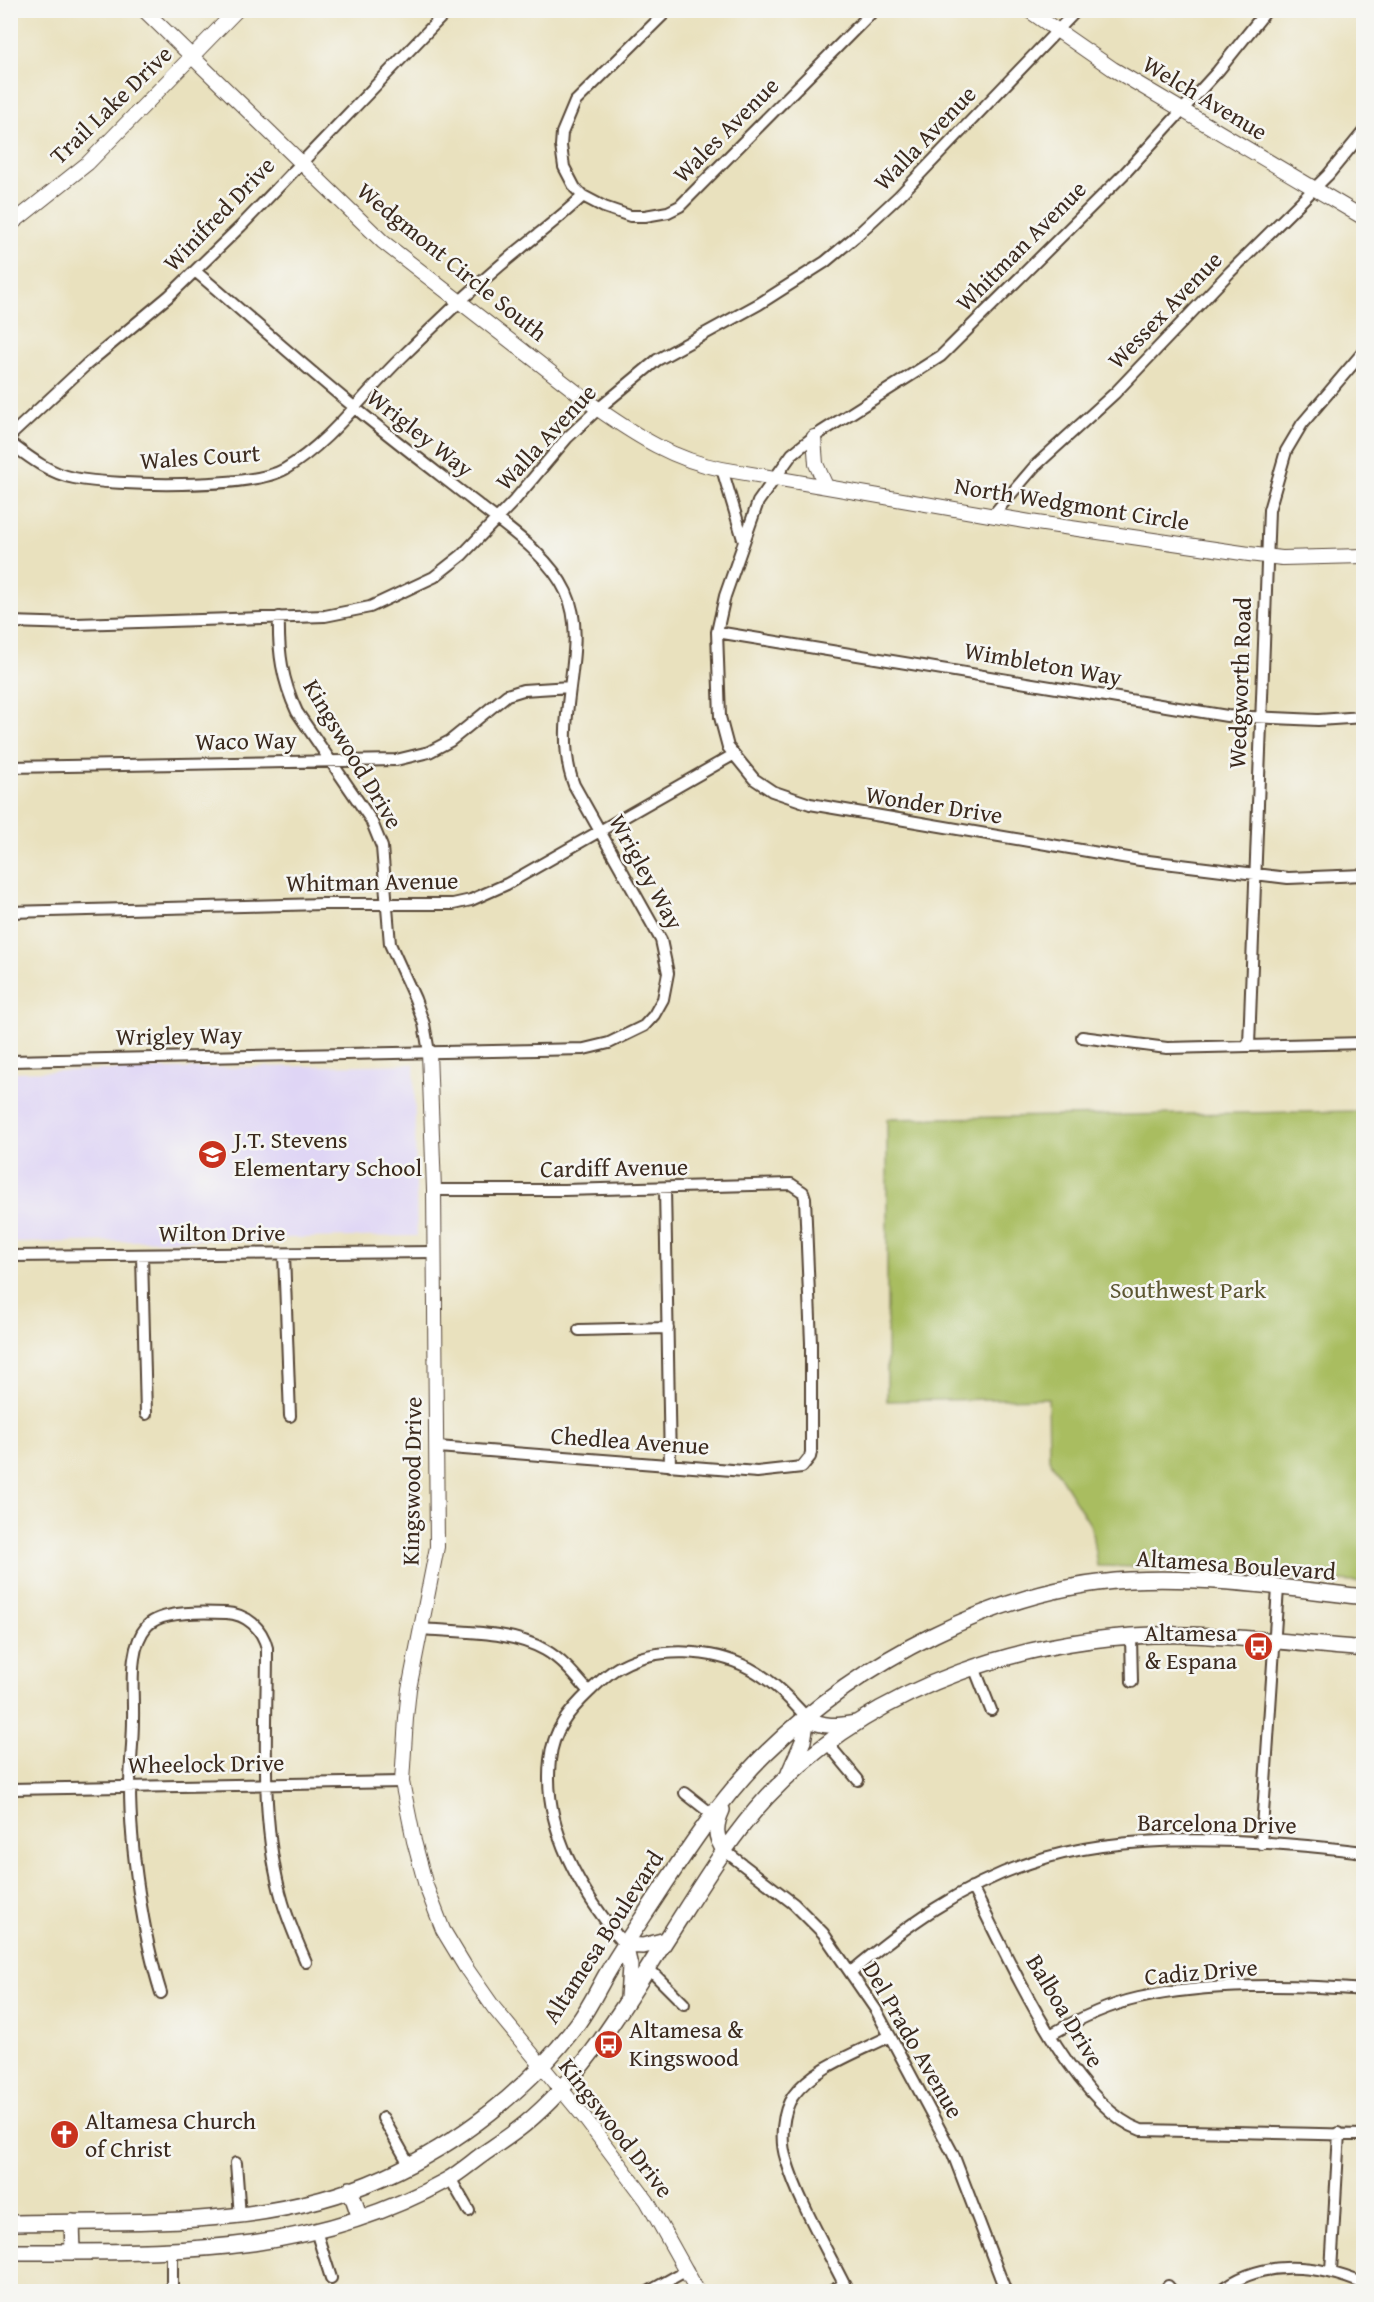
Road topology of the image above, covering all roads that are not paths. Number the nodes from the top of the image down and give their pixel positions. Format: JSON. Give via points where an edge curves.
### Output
{"nodes":[{"id":1,"x":144,"y":10,"type":"edge"},
{"id":2,"x":237,"y":10,"type":"edge"},
{"id":3,"x":448,"y":10,"type":"edge"},
{"id":4,"x":668,"y":10,"type":"edge"},
{"id":5,"x":874,"y":10,"type":"edge"},
{"id":6,"x":1028,"y":10,"type":"edge"},
{"id":7,"x":1077,"y":10,"type":"edge"},
{"id":8,"x":1267,"y":10,"type":"edge"},
{"id":9,"x":1057,"y":32,"type":"junction"},
{"id":10,"x":192,"y":57,"type":"junction"},
{"id":11,"x":1182,"y":110,"type":"junction"},
{"id":12,"x":1364,"y":131,"type":"edge"},
{"id":13,"x":300,"y":161,"type":"junction"},
{"id":14,"x":1314,"y":189,"type":"junction"},
{"id":15,"x":583,"y":196,"type":"junction"},
{"id":16,"x":1364,"y":218,"type":"edge"},
{"id":17,"x":10,"y":225,"type":"edge"},
{"id":18,"x":195,"y":271,"type":"junction"},
{"id":19,"x":460,"y":301,"type":"junction"},
{"id":20,"x":1364,"y":351,"type":"edge"},
{"id":21,"x":354,"y":407,"type":"junction"},
{"id":22,"x":598,"y":409,"type":"junction"},
{"id":23,"x":10,"y":436,"type":"edge"},
{"id":24,"x":814,"y":437,"type":"junction"},
{"id":25,"x":10,"y":443,"type":"edge"},
{"id":26,"x":722,"y":469,"type":"junction"},
{"id":27,"x":775,"y":477,"type":"junction"},
{"id":28,"x":826,"y":486,"type":"junction"},
{"id":29,"x":993,"y":515,"type":"junction"},
{"id":30,"x":496,"y":520,"type":"junction"},
{"id":31,"x":743,"y":539,"type":"junction"},
{"id":32,"x":1265,"y":556,"type":"junction"},
{"id":33,"x":1364,"y":556,"type":"edge"},
{"id":34,"x":279,"y":617,"type":"junction"},
{"id":35,"x":10,"y":622,"type":"edge"},
{"id":36,"x":717,"y":632,"type":"junction"},
{"id":37,"x":570,"y":687,"type":"junction"},
{"id":38,"x":1260,"y":717,"type":"junction"},
{"id":39,"x":1364,"y":717,"type":"edge"},
{"id":40,"x":733,"y":754,"type":"junction"},
{"id":41,"x":330,"y":761,"type":"junction"},
{"id":42,"x":10,"y":767,"type":"edge"},
{"id":43,"x":598,"y":830,"type":"junction"},
{"id":44,"x":1254,"y":875,"type":"junction"},
{"id":45,"x":1364,"y":875,"type":"edge"},
{"id":46,"x":386,"y":904,"type":"junction"},
{"id":47,"x":10,"y":912,"type":"edge"},
{"id":48,"x":1082,"y":1038,"type":"dead end"},
{"id":49,"x":1364,"y":1043,"type":"edge"},
{"id":50,"x":1249,"y":1045,"type":"junction"},
{"id":51,"x":429,"y":1052,"type":"junction"},
{"id":52,"x":10,"y":1061,"type":"edge"},
{"id":53,"x":665,"y":1188,"type":"junction"},
{"id":54,"x":434,"y":1190,"type":"junction"},
{"id":55,"x":435,"y":1252,"type":"junction"},
{"id":56,"x":142,"y":1254,"type":"junction"},
{"id":57,"x":284,"y":1254,"type":"junction"},
{"id":58,"x":10,"y":1256,"type":"edge"},
{"id":59,"x":668,"y":1328,"type":"junction"},
{"id":60,"x":579,"y":1330,"type":"dead end"},
{"id":61,"x":146,"y":1413,"type":"dead end"},
{"id":62,"x":290,"y":1416,"type":"dead end"},
{"id":63,"x":438,"y":1447,"type":"junction"},
{"id":64,"x":811,"y":1452,"type":"joint"},
{"id":65,"x":670,"y":1466,"type":"junction"},
{"id":66,"x":1278,"y":1587,"type":"junction"},
{"id":67,"x":1364,"y":1597,"type":"edge"},
{"id":68,"x":421,"y":1629,"type":"junction"},
{"id":69,"x":1131,"y":1637,"type":"junction"},
{"id":70,"x":1273,"y":1641,"type":"junction"},
{"id":71,"x":1364,"y":1649,"type":"edge"},
{"id":72,"x":974,"y":1667,"type":"junction"},
{"id":73,"x":1132,"y":1682,"type":"dead end"},
{"id":74,"x":589,"y":1692,"type":"junction"},
{"id":75,"x":991,"y":1710,"type":"dead end"},
{"id":76,"x":807,"y":1718,"type":"junction"},
{"id":77,"x":859,"y":1723,"type":"junction"},
{"id":78,"x":828,"y":1744,"type":"junction"},
{"id":79,"x":786,"y":1779,"type":"junction"},
{"id":80,"x":858,"y":1780,"type":"dead end"},
{"id":81,"x":402,"y":1782,"type":"junction"},
{"id":82,"x":267,"y":1784,"type":"junction"},
{"id":83,"x":130,"y":1787,"type":"junction"},
{"id":84,"x":10,"y":1789,"type":"edge"},
{"id":85,"x":685,"y":1793,"type":"dead end"},
{"id":86,"x":728,"y":1798,"type":"junction"},
{"id":87,"x":713,"y":1815,"type":"junction"},
{"id":88,"x":1261,"y":1844,"type":"junction"},
{"id":89,"x":725,"y":1851,"type":"junction"},
{"id":90,"x":1364,"y":1852,"type":"edge"},
{"id":91,"x":685,"y":1853,"type":"junction"},
{"id":92,"x":972,"y":1887,"type":"junction"},
{"id":93,"x":666,"y":1940,"type":"junction"},
{"id":94,"x":625,"y":1945,"type":"junction"},
{"id":95,"x":306,"y":1962,"type":"dead end"},
{"id":96,"x":649,"y":1969,"type":"junction"},
{"id":97,"x":851,"y":1972,"type":"junction"},
{"id":98,"x":1364,"y":1990,"type":"edge"},
{"id":99,"x":161,"y":1993,"type":"dead end"},
{"id":100,"x":628,"y":2001,"type":"junction"},
{"id":101,"x":684,"y":2004,"type":"dead end"},
{"id":102,"x":1050,"y":2035,"type":"junction"},
{"id":103,"x":890,"y":2036,"type":"junction"},
{"id":104,"x":540,"y":2066,"type":"junction"},
{"id":105,"x":560,"y":2089,"type":"junction"},
{"id":106,"x":383,"y":2118,"type":"dead end"},
{"id":107,"x":1339,"y":2133,"type":"junction"},
{"id":108,"x":1364,"y":2135,"type":"edge"},
{"id":109,"x":236,"y":2163,"type":"dead end"},
{"id":110,"x":409,"y":2164,"type":"junction"},
{"id":111,"x":450,"y":2178,"type":"junction"},
{"id":112,"x":350,"y":2189,"type":"junction"},
{"id":113,"x":469,"y":2211,"type":"dead end"},
{"id":114,"x":240,"y":2216,"type":"junction"},
{"id":115,"x":360,"y":2218,"type":"junction"},
{"id":116,"x":72,"y":2222,"type":"junction"},
{"id":117,"x":10,"y":2223,"type":"edge"},
{"id":118,"x":316,"y":2231,"type":"junction"},
{"id":119,"x":73,"y":2251,"type":"junction"},
{"id":120,"x":172,"y":2251,"type":"junction"},
{"id":121,"x":10,"y":2252,"type":"edge"},
{"id":122,"x":687,"y":2270,"type":"junction"},
{"id":123,"x":1331,"y":2271,"type":"junction"},
{"id":124,"x":331,"y":2278,"type":"dead end"},
{"id":125,"x":1364,"y":2284,"type":"edge"},
{"id":126,"x":846,"y":2288,"type":"edge"},
{"id":127,"x":172,"y":2292,"type":"edge"},
{"id":128,"x":648,"y":2292,"type":"edge"},
{"id":129,"x":698,"y":2292,"type":"edge"},
{"id":130,"x":830,"y":2292,"type":"edge"},
{"id":131,"x":1006,"y":2292,"type":"edge"},
{"id":132,"x":1219,"y":2292,"type":"edge"}],
"edges":[{"from":1,"to":10,"type":"street","name":"Wedgmont Circle South"},
{"from":2,"to":10,"type":"street","name":"Trail Lake Drive"},
{"from":3,"to":13,"type":"street","name":"Winifred Drive"},
{"from":4,"to":15,"type":"street","via":[[570,111],[562,133],[564,167]]},
{"from":5,"to":15,"type":"street","name":"Wales Avenue","via":[[680,206],[668,212],[630,216]]},
{"from":6,"to":9,"type":"street","name":"Welch Avenue"},
{"from":7,"to":9,"type":"street","name":"Walla Avenue"},
{"from":8,"to":11,"type":"street","name":"Whitman Avenue","via":[[1254,30]]},
{"from":9,"to":11,"type":"street","name":"Welch Avenue"},
{"from":9,"to":22,"type":"street","name":"Walla Avenue","via":[[899,196],[825,262],[759,304],[657,360]]},
{"from":10,"to":13,"type":"street","name":"Wedgmont Circle South"},
{"from":10,"to":17,"type":"street","name":"Trail Lake Drive","via":[[88,163]]},
{"from":11,"to":14,"type":"street","name":"Welch Avenue"},
{"from":11,"to":24,"type":"street","name":"Whitman Avenue","via":[[1124,174],[941,356]]},
{"from":12,"to":14,"type":"street","name":"Wessex Avenue"},
{"from":13,"to":18,"type":"street","name":"Winifred Drive"},
{"from":13,"to":19,"type":"street","name":"Wedgmont Circle South","via":[[383,242]]},
{"from":14,"to":16,"type":"street","name":"Welch Avenue"},
{"from":14,"to":29,"type":"street","name":"Wessex Avenue","via":[[1115,393],[1035,466]]},
{"from":15,"to":19,"type":"street","name":"Wales Court"},
{"from":18,"to":21,"type":"street","name":"Wrigley Way"},
{"from":18,"to":23,"type":"street","name":"Winifred Drive"},
{"from":19,"to":21,"type":"street","name":"Wales Court"},
{"from":19,"to":22,"type":"street","name":"Wedgmont Circle South"},
{"from":20,"to":32,"type":"street","name":"Wedgworth Road","via":[[1309,414],[1286,451],[1269,510]]},
{"from":21,"to":25,"type":"street","name":"Wales Court","via":[[311,450],[284,470],[263,477],[201,482],[73,478],[52,471]]},
{"from":21,"to":30,"type":"street","name":"Wrigley Way"},
{"from":22,"to":26,"type":"street","name":"Wedgmont Circle South","via":[[672,455]]},
{"from":22,"to":30,"type":"street","name":"Walla Avenue","via":[[567,438]]},
{"from":24,"to":27,"type":"street","name":"Whitman Avenue","via":[[792,454]]},
{"from":24,"to":28,"type":"street","via":[[816,464]]},
{"from":26,"to":27,"type":"street","name":"Wedgmont Circle South"},
{"from":26,"to":31,"type":"street"},
{"from":27,"to":28,"type":"street","name":"North Wedgmont Circle"},
{"from":27,"to":31,"type":"street","name":"Wonder Drive","via":[[758,502]]},
{"from":28,"to":29,"type":"street","name":"North Wedgmont Circle"},
{"from":29,"to":32,"type":"street","name":"North Wedgmont Circle"},
{"from":30,"to":34,"type":"street","name":"Walla Avenue","via":[[462,555],[410,590],[370,607],[325,616]]},
{"from":30,"to":37,"type":"street","name":"Wrigley Way","via":[[540,557],[566,592],[574,627]]},
{"from":31,"to":36,"type":"street","name":"Wonder Drive"},
{"from":32,"to":33,"type":"street","name":"North Wedgmont Circle"},
{"from":32,"to":38,"type":"street","name":"Wedgworth Road"},
{"from":34,"to":35,"type":"street","name":"Walla Avenue","via":[[76,624]]},
{"from":34,"to":41,"type":"street","name":"Kingswood Drive","via":[[278,644],[288,692]]},
{"from":36,"to":38,"type":"street","name":"Wimbleton Way","via":[[1174,708]]},
{"from":36,"to":40,"type":"street","name":"Wonder Drive","via":[[720,717]]},
{"from":37,"to":41,"type":"street","name":"Waco Way","via":[[507,695],[471,727],[429,752],[396,760]]},
{"from":37,"to":43,"type":"street","name":"Wrigley Way","via":[[564,731],[567,768]]},
{"from":38,"to":39,"type":"street","name":"Wimbleton Way"},
{"from":38,"to":44,"type":"street","name":"Wedgworth Road"},
{"from":40,"to":43,"type":"street","name":"Whitman Avenue"},
{"from":40,"to":44,"type":"street","name":"Wonder Drive","via":[[754,779],[772,791],[810,804],[1128,858]]},
{"from":41,"to":42,"type":"street","name":"Waco Way"},
{"from":41,"to":46,"type":"street","name":"Kingswood Drive","via":[[371,820],[382,847]]},
{"from":43,"to":46,"type":"street","name":"Whitman Avenue","via":[[507,884],[471,900],[453,904]]},
{"from":43,"to":51,"type":"street","name":"Wrigley Way","via":[[661,940],[667,958],[663,999],[654,1015],[627,1035],[584,1049]]},
{"from":44,"to":45,"type":"street","name":"Wonder Drive"},
{"from":44,"to":50,"type":"street","name":"Wedgworth Road"},
{"from":46,"to":47,"type":"street","name":"Whitman Avenue"},
{"from":46,"to":51,"type":"street","name":"Kingswood Drive","via":[[390,944],[415,999]]},
{"from":48,"to":50,"type":"street","via":[[1167,1048]]},
{"from":49,"to":50,"type":"street"},
{"from":51,"to":52,"type":"street","name":"Wrigley Way"},
{"from":51,"to":54,"type":"street","name":"Kingswood Drive"},
{"from":53,"to":54,"type":"street","name":"Cardiff Avenue"},
{"from":53,"to":59,"type":"street"},
{"from":53,"to":64,"type":"street","name":"Cardiff Avenue","via":[[794,1185],[803,1191],[811,1342]]},
{"from":54,"to":55,"type":"street","name":"Kingswood Drive"},
{"from":55,"to":57,"type":"street","name":"Wilton Drive"},
{"from":55,"to":63,"type":"street","name":"Kingswood Drive"},
{"from":56,"to":57,"type":"street","name":"Wilton Drive"},
{"from":56,"to":58,"type":"street","name":"Wilton Drive"},
{"from":56,"to":61,"type":"street"},
{"from":57,"to":62,"type":"street"},
{"from":59,"to":60,"type":"street"},
{"from":59,"to":65,"type":"street"},
{"from":63,"to":65,"type":"street","name":"Chedlea Avenue"},
{"from":63,"to":68,"type":"street","name":"Kingswood Drive","via":[[437,1547]]},
{"from":64,"to":65,"type":"street","name":"Chedlea Avenue","via":[[802,1467],[794,1469],[758,1472]]},
{"from":66,"to":67,"type":"main road","name":"Altamesa Boulevard"},
{"from":66,"to":70,"type":"street"},
{"from":66,"to":76,"type":"main road","name":"Altamesa Boulevard","via":[[1173,1579],[1130,1580],[1081,1585],[1014,1601],[908,1649]]},
{"from":68,"to":74,"type":"street","via":[[513,1639],[545,1649],[565,1664]]},
{"from":68,"to":81,"type":"street","name":"Kingswood Drive","via":[[409,1689]]},
{"from":69,"to":70,"type":"main road","via":[[1188,1635]]},
{"from":69,"to":72,"type":"main road","via":[[1031,1651]]},
{"from":69,"to":73,"type":"street"},
{"from":70,"to":71,"type":"main road"},
{"from":70,"to":88,"type":"street"},
{"from":72,"to":75,"type":"street"},
{"from":72,"to":77,"type":"main road","via":[[915,1691]]},
{"from":74,"to":76,"type":"street","via":[[620,1666],[638,1658],[699,1654],[750,1669],[782,1691]]},
{"from":74,"to":94,"type":"street","via":[[569,1711],[557,1731],[550,1760],[552,1804],[570,1866],[603,1919]]},
{"from":76,"to":77,"type":"main road","via":[[836,1726]]},
{"from":76,"to":79,"type":"main road","via":[[803,1741]]},
{"from":76,"to":86,"type":"main road","name":"Altamesa Boulevard","via":[[766,1753]]},
{"from":77,"to":78,"type":"main road"},
{"from":78,"to":79,"type":"main road"},
{"from":78,"to":80,"type":"street"},
{"from":79,"to":89,"type":"main road","via":[[760,1805]]},
{"from":81,"to":82,"type":"street","name":"Wheelock Drive"},
{"from":81,"to":104,"type":"street","name":"Kingswood Drive","via":[[426,1886],[443,1930],[494,2008]]},
{"from":82,"to":83,"type":"street","name":"Wheelock Drive"},
{"from":82,"to":83,"type":"street","via":[[264,1637],[258,1627],[244,1618],[216,1612],[179,1613],[155,1621],[139,1640]]},
{"from":82,"to":95,"type":"street","via":[[283,1900]]},
{"from":83,"to":84,"type":"street","name":"Wheelock Drive"},
{"from":83,"to":99,"type":"street","via":[[142,1899]]},
{"from":85,"to":87,"type":"street"},
{"from":86,"to":87,"type":"main road","name":"Altamesa Boulevard"},
{"from":86,"to":89,"type":"main road","via":[[716,1834]]},
{"from":87,"to":91,"type":"main road","name":"Altamesa Boulevard"},
{"from":88,"to":90,"type":"street","name":"Barcelona Drive"},
{"from":88,"to":92,"type":"street","name":"Barcelona Drive","via":[[1135,1842],[1058,1854]]},
{"from":89,"to":91,"type":"main road","via":[[709,1846]]},
{"from":89,"to":93,"type":"main road"},
{"from":89,"to":97,"type":"street","name":"Del Prado Avenue","via":[[794,1904],[823,1933]]},
{"from":91,"to":94,"type":"main road","name":"Altamesa Boulevard"},
{"from":92,"to":97,"type":"street","name":"Barcelona Drive","via":[[927,1912]]},
{"from":92,"to":102,"type":"street","name":"Balboa Drive"},
{"from":93,"to":94,"type":"main road","via":[[643,1946]]},
{"from":93,"to":96,"type":"main road"},
{"from":94,"to":100,"type":"main road","via":[[630,1966]]},
{"from":94,"to":104,"type":"main road","name":"Altamesa Boulevard","via":[[579,2022]]},
{"from":96,"to":100,"type":"main road"},
{"from":96,"to":101,"type":"street"},
{"from":97,"to":103,"type":"street","name":"Del Prado Avenue"},
{"from":98,"to":102,"type":"street","name":"Cadiz Drive","via":[[1284,1986],[1138,1998]]},
{"from":100,"to":105,"type":"main road"},
{"from":102,"to":107,"type":"street","name":"Balboa Drive","via":[[1095,2099],[1141,2130]]},
{"from":103,"to":126,"type":"street","via":[[803,2085],[792,2097],[784,2124],[785,2157]]},
{"from":103,"to":131,"type":"street","name":"Del Prado Avenue","via":[[953,2154]]},
{"from":104,"to":105,"type":"street","name":"Kingswood Drive"},
{"from":104,"to":110,"type":"main road","name":"Altamesa Boulevard","via":[[495,2108]]},
{"from":105,"to":111,"type":"main road","via":[[526,2124]]},
{"from":105,"to":122,"type":"street","name":"Kingswood Drive","via":[[648,2201]]},
{"from":106,"to":110,"type":"street"},
{"from":107,"to":108,"type":"street","name":"Balboa Drive"},
{"from":107,"to":123,"type":"street"},
{"from":109,"to":114,"type":"street"},
{"from":110,"to":112,"type":"main road","name":"Altamesa Boulevard"},
{"from":111,"to":113,"type":"street"},
{"from":111,"to":115,"type":"main road"},
{"from":112,"to":114,"type":"main road","name":"Altamesa Boulevard","via":[[285,2209]]},
{"from":112,"to":115,"type":"main road"},
{"from":114,"to":116,"type":"main road","name":"Altamesa Boulevard"},
{"from":115,"to":118,"type":"main road"},
{"from":116,"to":117,"type":"main road","name":"Altamesa Boulevard"},
{"from":116,"to":119,"type":"main road"},
{"from":118,"to":120,"type":"main road","via":[[242,2246]]},
{"from":118,"to":124,"type":"street"},
{"from":119,"to":120,"type":"main road"},
{"from":119,"to":121,"type":"main road"},
{"from":120,"to":127,"type":"street"},
{"from":122,"to":128,"type":"street"},
{"from":122,"to":129,"type":"street","name":"Kingswood Drive"},
{"from":123,"to":125,"type":"street"},
{"from":123,"to":132,"type":"street","via":[[1283,2268],[1252,2274]]},
{"from":126,"to":130,"type":"street"}]}
